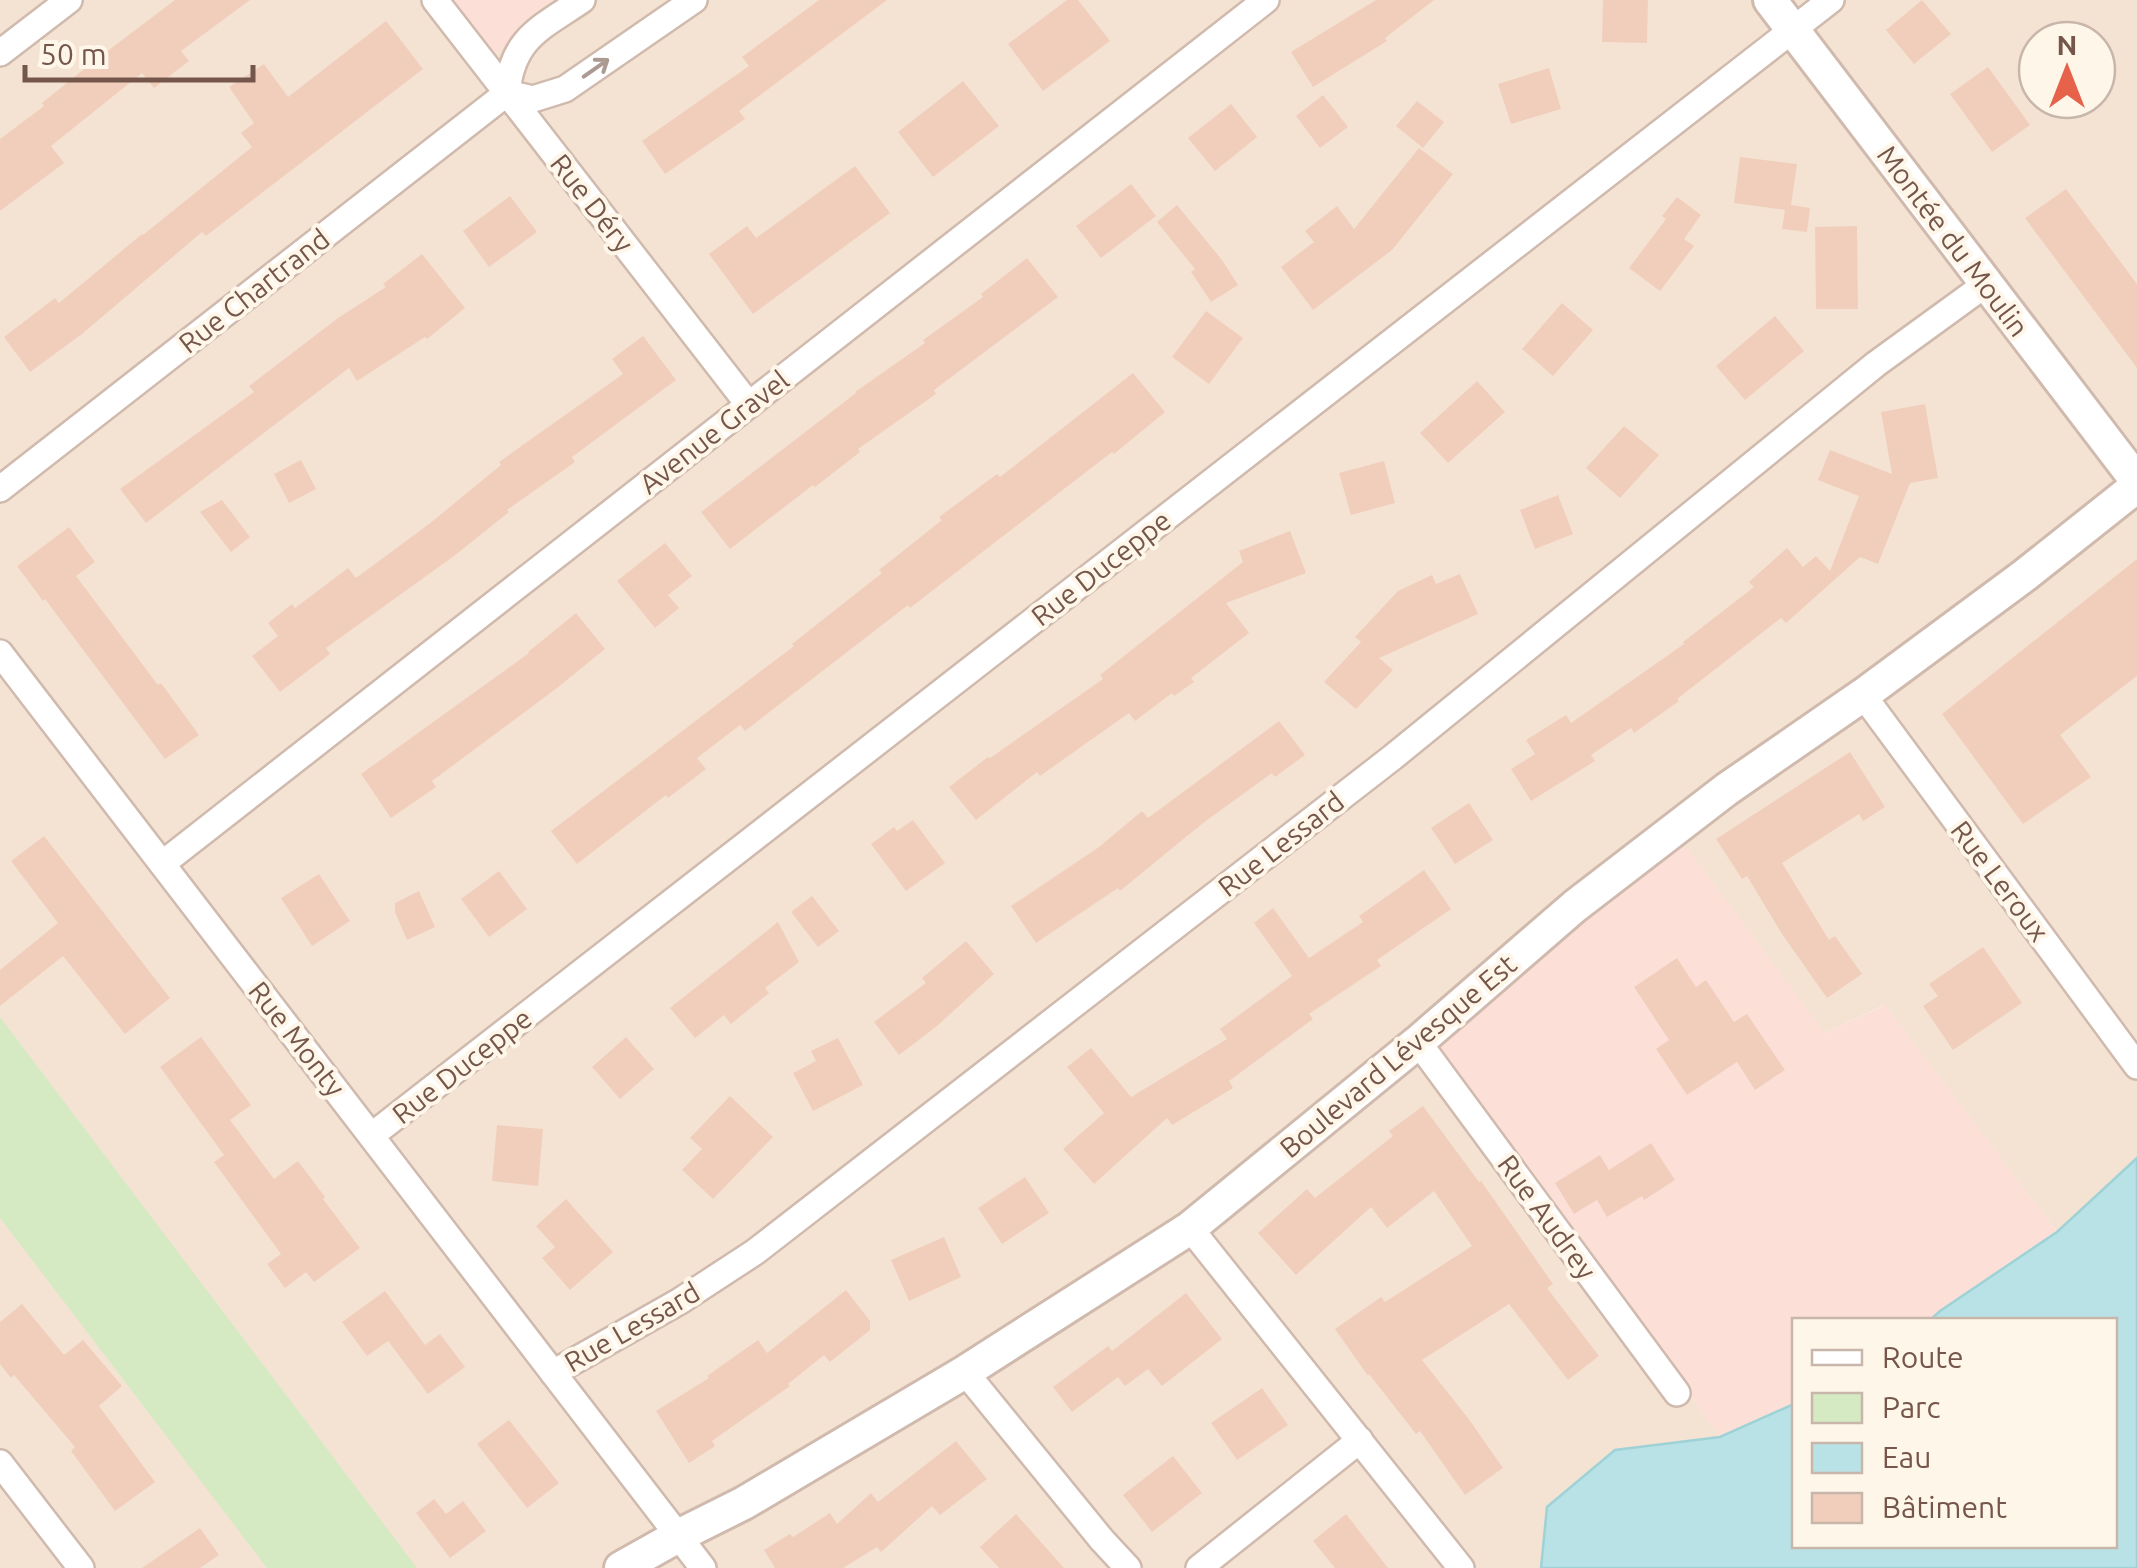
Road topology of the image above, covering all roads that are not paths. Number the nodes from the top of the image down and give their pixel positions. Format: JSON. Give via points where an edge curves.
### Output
{"nodes":[{"id":1,"x":69,"y":0,"type":"edge"},
{"id":2,"x":435,"y":0,"type":"edge"},
{"id":3,"x":582,"y":0,"type":"edge"},
{"id":4,"x":694,"y":0,"type":"edge"},
{"id":5,"x":1266,"y":0,"type":"edge"},
{"id":6,"x":1770,"y":0,"type":"edge"},
{"id":7,"x":1831,"y":0,"type":"edge"},
{"id":8,"x":1792,"y":30,"type":"junction"},
{"id":9,"x":0,"y":53,"type":"edge"},
{"id":10,"x":507,"y":93,"type":"junction"},
{"id":11,"x":1986,"y":284,"type":"junction"},
{"id":12,"x":749,"y":405,"type":"junction"},
{"id":13,"x":2137,"y":484,"type":"edge"},
{"id":14,"x":0,"y":490,"type":"edge"},
{"id":15,"x":0,"y":654,"type":"edge"},
{"id":16,"x":1863,"y":695,"type":"junction"},
{"id":17,"x":162,"y":864,"type":"junction"},
{"id":18,"x":1418,"y":1042,"type":"junction"},
{"id":19,"x":2137,"y":1066,"type":"edge"},
{"id":20,"x":371,"y":1136,"type":"junction"},
{"id":21,"x":1190,"y":1228,"type":"junction"},
{"id":22,"x":965,"y":1372,"type":"junction"},
{"id":23,"x":553,"y":1373,"type":"junction"},
{"id":24,"x":1677,"y":1393,"type":"dead end"},
{"id":25,"x":1360,"y":1440,"type":"junction"},
{"id":26,"x":0,"y":1463,"type":"edge"},
{"id":27,"x":678,"y":1536,"type":"junction"},
{"id":28,"x":81,"y":1568,"type":"edge"},
{"id":29,"x":621,"y":1568,"type":"edge"},
{"id":30,"x":703,"y":1568,"type":"edge"},
{"id":31,"x":1128,"y":1568,"type":"edge"},
{"id":32,"x":1200,"y":1568,"type":"edge"},
{"id":33,"x":1461,"y":1568,"type":"edge"}],
"edges":[{"from":1,"to":9,"type":"street"},
{"from":2,"to":10,"type":"street","name":"Rue Déry"},
{"from":3,"to":10,"type":"street","via":[[518,50]]},
{"from":10,"to":4,"type":"street","one_way":true,"via":[[533,99],[566,89]]},
{"from":5,"to":12,"type":"street","name":"Avenue Gravel"},
{"from":6,"to":8,"type":"street","name":"Montée du Moulin"},
{"from":7,"to":8,"type":"street","name":"Rue Duceppe"},
{"from":8,"to":11,"type":"street","name":"Montée du Moulin"},
{"from":8,"to":20,"type":"street","name":"Rue Duceppe"},
{"from":10,"to":12,"type":"street","name":"Rue Déry"},
{"from":10,"to":14,"type":"street","name":"Rue Chartrand"},
{"from":11,"to":13,"type":"street","name":"Montée du Moulin"},
{"from":11,"to":23,"type":"street","name":"Rue Lessard","via":[[1876,364],[1393,756],[754,1252]]},
{"from":12,"to":17,"type":"street","name":"Avenue Gravel"},
{"from":13,"to":16,"type":"street","name":"Boulevard Lévesque Est"},
{"from":15,"to":17,"type":"street","name":"Rue Monty"},
{"from":16,"to":18,"type":"street","name":"Boulevard Lévesque Est","via":[[1590,895]]},
{"from":16,"to":19,"type":"street","name":"Rue Leroux"},
{"from":17,"to":20,"type":"street","name":"Rue Monty"},
{"from":18,"to":21,"type":"street","name":"Boulevard Lévesque Est"},
{"from":18,"to":24,"type":"street","name":"Rue Audrey"},
{"from":20,"to":23,"type":"street","name":"Rue Monty"},
{"from":21,"to":22,"type":"street","name":"Boulevard Lévesque Est"},
{"from":21,"to":25,"type":"street"},
{"from":22,"to":27,"type":"street","name":"Boulevard Lévesque Est"},
{"from":22,"to":31,"type":"street"},
{"from":23,"to":27,"type":"street","name":"Rue Monty"},
{"from":25,"to":32,"type":"street"},
{"from":25,"to":33,"type":"street"},
{"from":26,"to":28,"type":"street"},
{"from":27,"to":29,"type":"street","name":"Boulevard Lévesque Est"},
{"from":27,"to":30,"type":"street","name":"Rue Monty"}]}
